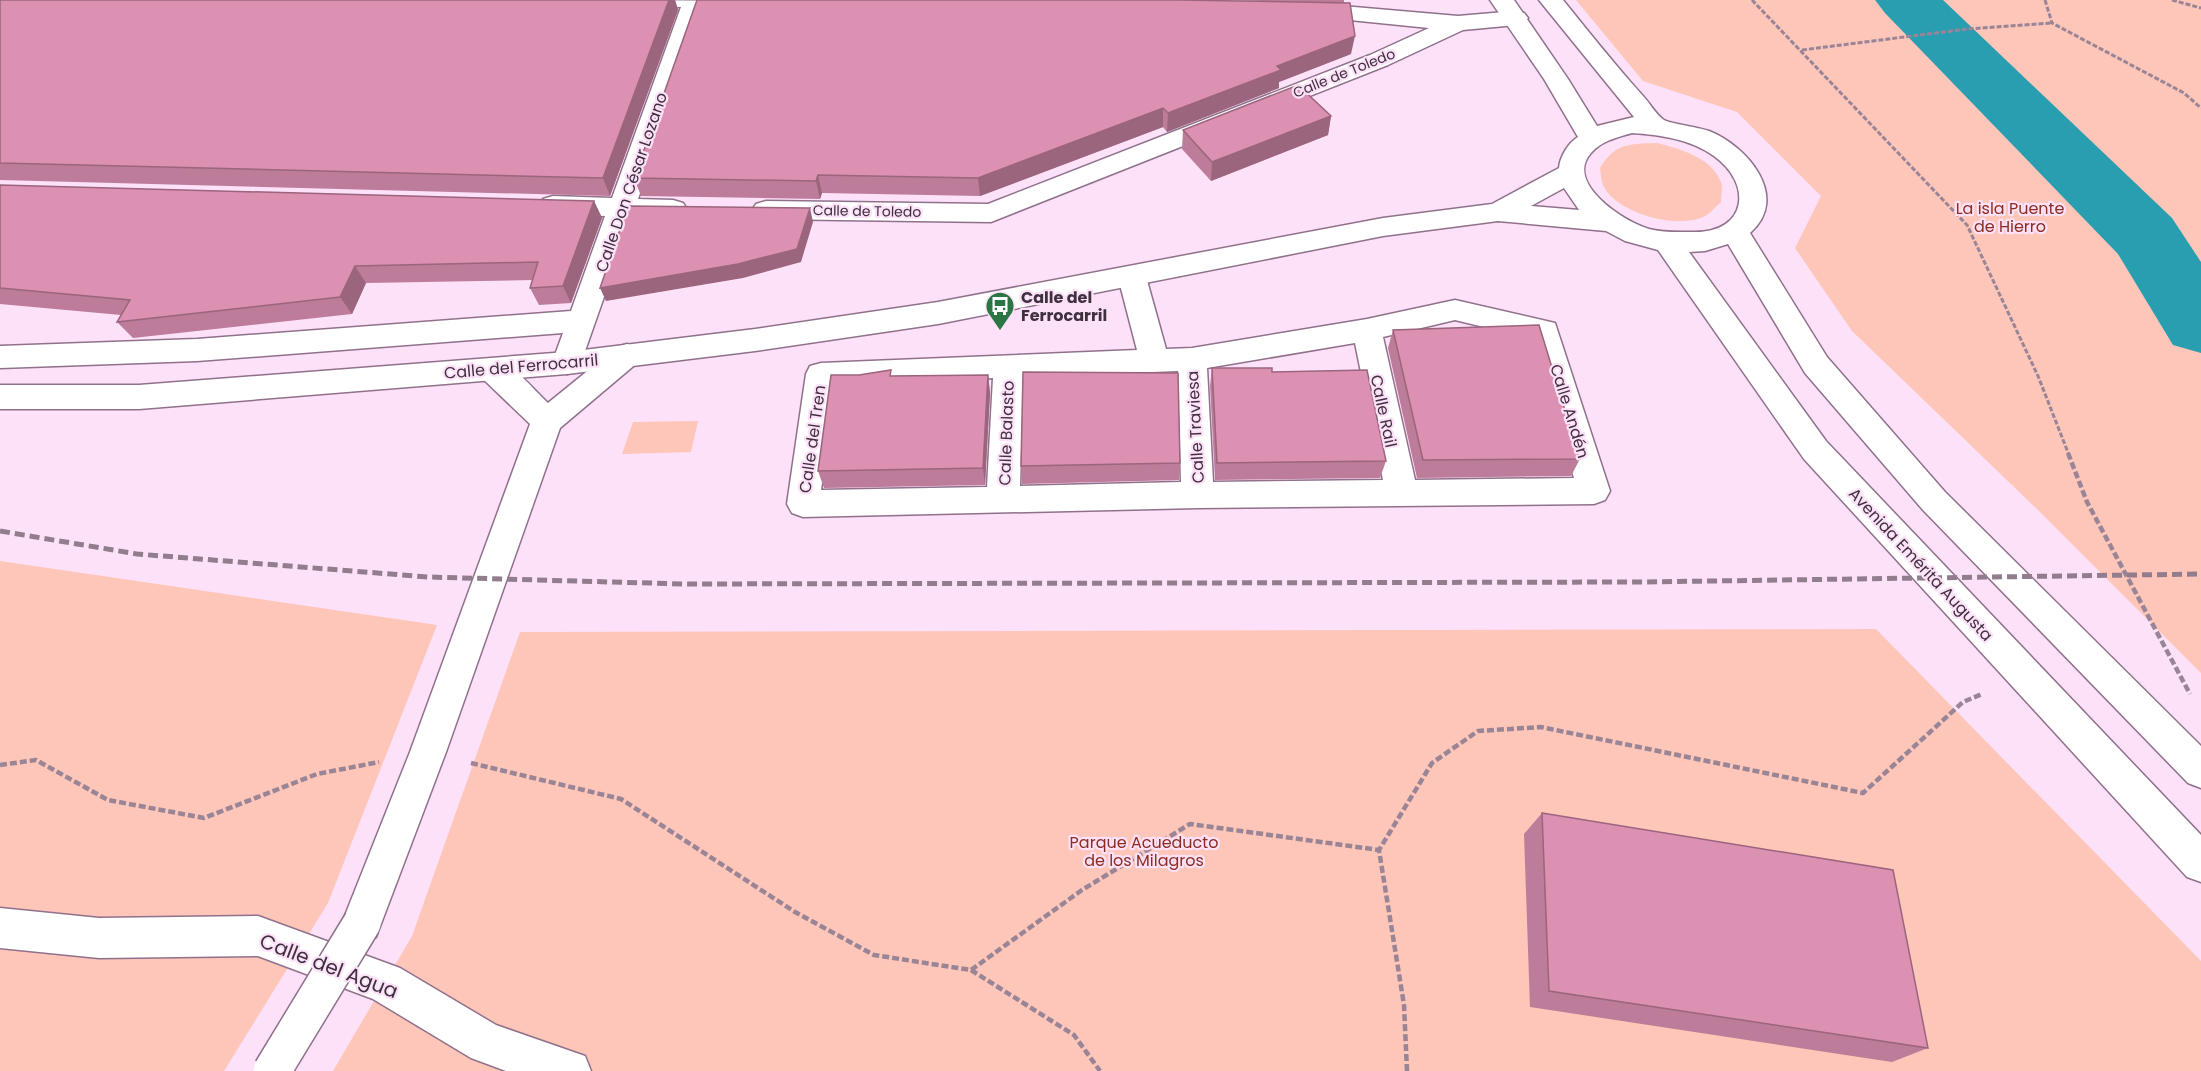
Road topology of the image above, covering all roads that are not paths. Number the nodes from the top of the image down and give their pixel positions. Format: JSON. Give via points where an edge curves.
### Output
{"nodes":[{"id":1,"x":638,"y":0,"type":"edge"},
{"id":2,"x":694,"y":0,"type":"edge"},
{"id":3,"x":1551,"y":0,"type":"edge"},
{"id":4,"x":757,"y":2,"type":"edge"},
{"id":5,"x":1289,"y":9,"type":"edge"},
{"id":6,"x":1509,"y":9,"type":"edge"},
{"id":7,"x":1458,"y":23,"type":"junction"},
{"id":8,"x":1655,"y":125,"type":"junction"},
{"id":9,"x":1591,"y":137,"type":"junction"},
{"id":10,"x":1571,"y":173,"type":"junction"},
{"id":11,"x":524,"y":204,"type":"edge"},
{"id":12,"x":621,"y":207,"type":"junction"},
{"id":13,"x":700,"y":209,"type":"edge"},
{"id":14,"x":747,"y":210,"type":"edge"},
{"id":15,"x":1498,"y":212,"type":"junction"},
{"id":16,"x":1609,"y":222,"type":"junction"},
{"id":17,"x":1735,"y":231,"type":"junction"},
{"id":18,"x":1667,"y":242,"type":"junction"},
{"id":19,"x":1132,"y":277,"type":"junction"},
{"id":20,"x":582,"y":321,"type":"junction"},
{"id":21,"x":1366,"y":330,"type":"junction"},
{"id":22,"x":627,"y":355,"type":"junction"},
{"id":23,"x":0,"y":357,"type":"edge"},
{"id":24,"x":1155,"y":360,"type":"junction"},
{"id":25,"x":1192,"y":360,"type":"junction"},
{"id":26,"x":567,"y":363,"type":"junction"},
{"id":27,"x":1008,"y":367,"type":"junction"},
{"id":28,"x":494,"y":370,"type":"junction"},
{"id":29,"x":0,"y":397,"type":"edge"},
{"id":30,"x":547,"y":421,"type":"junction"},
{"id":31,"x":1402,"y":492,"type":"junction"},
{"id":32,"x":1198,"y":495,"type":"junction"},
{"id":33,"x":1003,"y":500,"type":"junction"},
{"id":34,"x":2201,"y":771,"type":"edge"},
{"id":35,"x":2201,"y":863,"type":"edge"},
{"id":36,"x":0,"y":928,"type":"edge"},
{"id":37,"x":272,"y":1071,"type":"edge"},
{"id":38,"x":570,"y":1071,"type":"edge"}],
"edges":[{"from":1,"to":2,"type":"street"},
{"from":2,"to":4,"type":"street"},
{"from":2,"to":12,"type":"street","name":"Calle Don César Lozano"},
{"from":3,"to":8,"type":"street"},
{"from":5,"to":7,"type":"street"},
{"from":6,"to":7,"type":"street","name":"Calle de Toledo"},
{"from":6,"to":9,"type":"street"},
{"from":7,"to":14,"type":"street","name":"Calle de Toledo","via":[[1379,60],[991,213]]},
{"from":8,"to":9,"type":"street","via":[[1609,129]]},
{"from":8,"to":17,"type":"street","via":[[1712,143],[1735,159],[1749,178],[1755,198],[1751,216]]},
{"from":9,"to":10,"type":"street","via":[[1575,153]]},
{"from":10,"to":15,"type":"street","name":"Calle del Ferrocarril"},
{"from":10,"to":16,"type":"street","via":[[1576,190]]},
{"from":11,"to":12,"type":"street"},
{"from":12,"to":13,"type":"street"},
{"from":12,"to":20,"type":"street","name":"Calle Don César Lozano"},
{"from":15,"to":16,"type":"street","name":"Calle del Ferrocarril"},
{"from":15,"to":19,"type":"street","name":"Calle del Ferrocarril","via":[[1383,227]]},
{"from":16,"to":18,"type":"street","via":[[1636,235]]},
{"from":17,"to":18,"type":"street","via":[[1705,242]]},
{"from":17,"to":34,"type":"street","via":[[1823,373],[1934,501]]},
{"from":18,"to":35,"type":"street","name":"Avenida Emérita Augusta","via":[[1815,450]]},
{"from":19,"to":22,"type":"street","name":"Calle del Ferrocarril","via":[[938,314]]},
{"from":19,"to":24,"type":"street"},
{"from":20,"to":23,"type":"street","via":[[197,350]]},
{"from":20,"to":26,"type":"street","name":"Calle Don César Lozano"},
{"from":21,"to":25,"type":"street"},
{"from":21,"to":31,"type":"street","name":"Calle Rail"},
{"from":21,"to":31,"type":"street","name":"Calle Andén","via":[[1455,310],[1545,331],[1594,491]]},
{"from":22,"to":26,"type":"street","name":"Calle del Ferrocarril"},
{"from":22,"to":30,"type":"street"},
{"from":24,"to":25,"type":"street"},
{"from":24,"to":27,"type":"street"},
{"from":25,"to":32,"type":"street","name":"Calle Traviesa"},
{"from":26,"to":28,"type":"street","name":"Calle del Ferrocarril"},
{"from":27,"to":33,"type":"street","name":"Calle Balasto"},
{"from":27,"to":33,"type":"street","name":"Calle del Tren","via":[[821,374],[803,504]]},
{"from":28,"to":29,"type":"street","name":"Calle del Ferrocarril","via":[[139,398]]},
{"from":28,"to":30,"type":"street"},
{"from":30,"to":37,"type":"street","bridge":true,"via":[[428,753],[362,922]]},
{"from":31,"to":32,"type":"street"},
{"from":32,"to":33,"type":"street"},
{"from":36,"to":38,"type":"street","name":"Calle del Agua","via":[[99,938],[258,936],[385,983],[486,1043]]}]}
